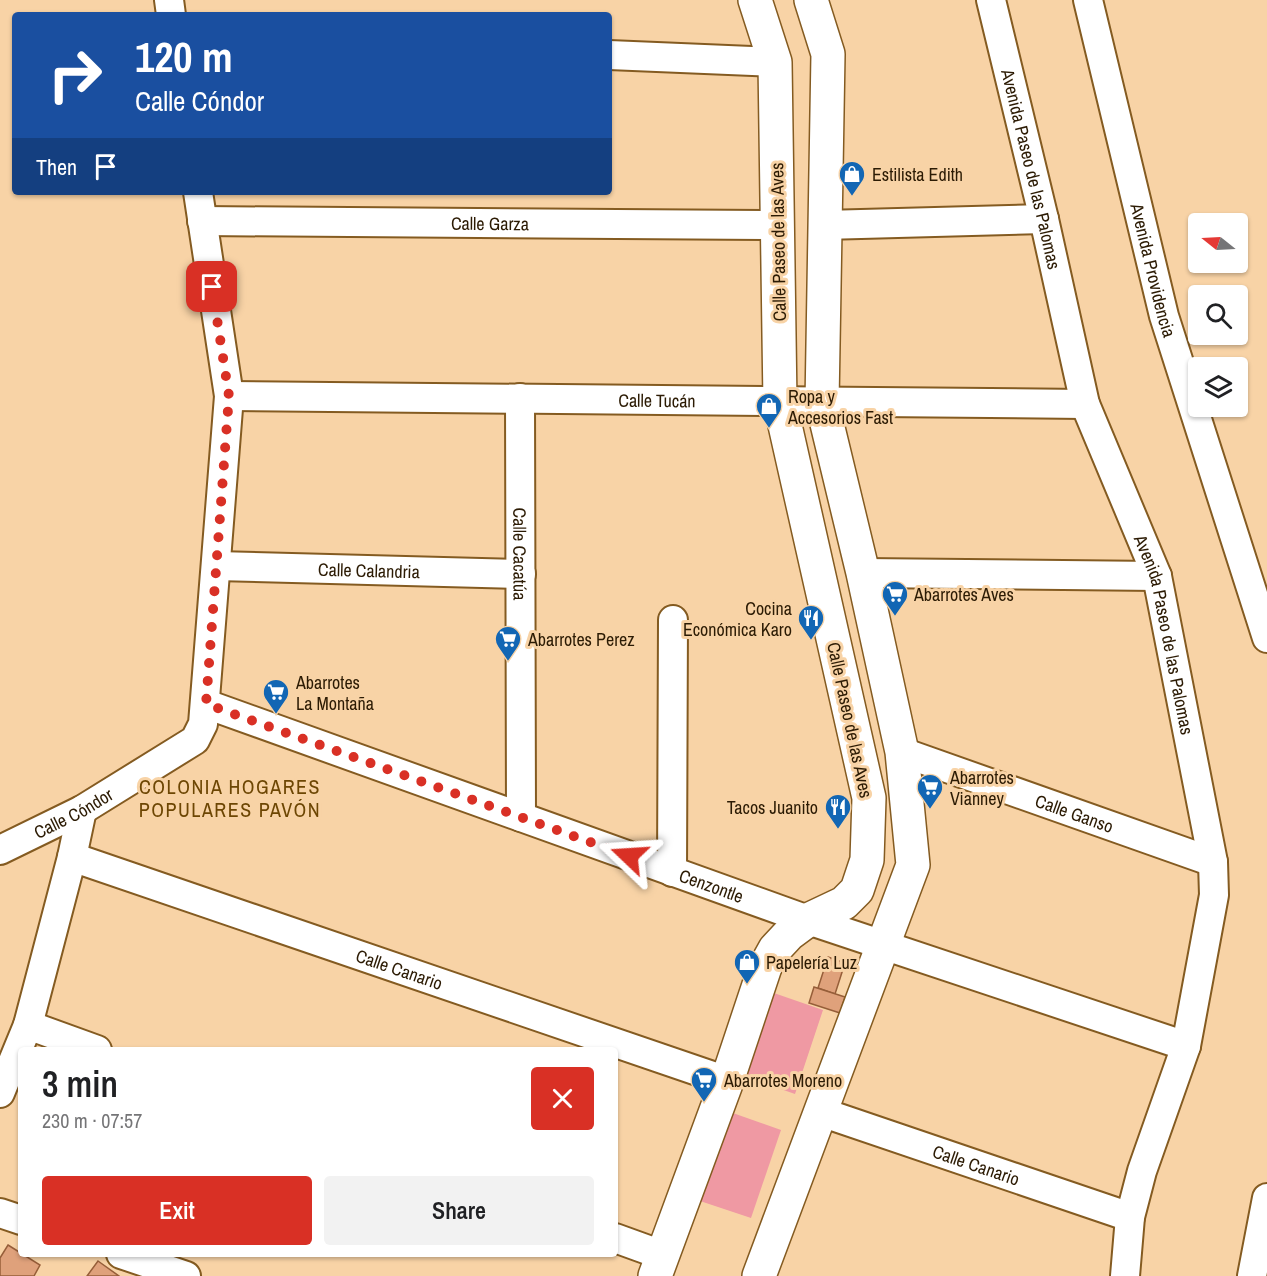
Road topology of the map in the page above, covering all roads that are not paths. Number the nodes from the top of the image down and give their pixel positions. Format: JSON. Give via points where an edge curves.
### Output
{"nodes":[{"id":1,"x":755,"y":0,"type":"edge"},
{"id":2,"x":811,"y":0,"type":"edge"},
{"id":3,"x":991,"y":0,"type":"edge"},
{"id":4,"x":1088,"y":0,"type":"edge"},
{"id":5,"x":612,"y":55,"type":"edge"},
{"id":6,"x":776,"y":62,"type":"junction"},
{"id":7,"x":198,"y":195,"type":"edge"},
{"id":8,"x":1044,"y":219,"type":"junction"},
{"id":9,"x":202,"y":221,"type":"junction"},
{"id":10,"x":777,"y":225,"type":"junction"},
{"id":11,"x":824,"y":225,"type":"junction"},
{"id":12,"x":229,"y":396,"type":"junction"},
{"id":13,"x":520,"y":398,"type":"junction"},
{"id":14,"x":780,"y":403,"type":"junction"},
{"id":15,"x":822,"y":404,"type":"junction"},
{"id":16,"x":1085,"y":404,"type":"junction"},
{"id":17,"x":216,"y":566,"type":"junction"},
{"id":18,"x":863,"y":573,"type":"junction"},
{"id":19,"x":521,"y":574,"type":"junction"},
{"id":20,"x":1156,"y":576,"type":"junction"},
{"id":21,"x":673,"y":620,"type":"dead end"},
{"id":22,"x":1267,"y":639,"type":"edge"},
{"id":23,"x":206,"y":704,"type":"junction"},
{"id":24,"x":902,"y":752,"type":"junction"},
{"id":25,"x":82,"y":810,"type":"junction"},
{"id":26,"x":521,"y":817,"type":"junction"},
{"id":27,"x":0,"y":850,"type":"edge"},
{"id":28,"x":72,"y":857,"type":"junction"},
{"id":29,"x":1213,"y":862,"type":"junction"},
{"id":30,"x":672,"y":872,"type":"junction"},
{"id":31,"x":808,"y":920,"type":"junction"},
{"id":32,"x":881,"y":945,"type":"junction"},
{"id":33,"x":28,"y":1025,"type":"junction"},
{"id":34,"x":1186,"y":1046,"type":"junction"},
{"id":35,"x":19,"y":1047,"type":"edge"},
{"id":36,"x":89,"y":1047,"type":"edge"},
{"id":37,"x":18,"y":1049,"type":"edge"},
{"id":38,"x":727,"y":1081,"type":"junction"},
{"id":39,"x":0,"y":1093,"type":"edge"},
{"id":40,"x":822,"y":1112,"type":"junction"},
{"id":41,"x":1267,"y":1198,"type":"edge"},
{"id":42,"x":0,"y":1213,"type":"edge"},
{"id":43,"x":1130,"y":1217,"type":"junction"},
{"id":44,"x":18,"y":1219,"type":"edge"},
{"id":45,"x":618,"y":1240,"type":"edge"},
{"id":46,"x":130,"y":1257,"type":"edge"},
{"id":47,"x":658,"y":1266,"type":"edge"},
{"id":48,"x":186,"y":1276,"type":"edge"},
{"id":49,"x":760,"y":1276,"type":"edge"},
{"id":50,"x":1125,"y":1276,"type":"edge"},
{"id":51,"x":1252,"y":1276,"type":"edge"}],
"edges":[{"from":1,"to":6,"type":"street","name":"Calle Paseo de las Aves"},
{"from":2,"to":11,"type":"street","via":[[828,54]]},
{"from":3,"to":8,"type":"street","name":"Avenida Paseo de las Palomas"},
{"from":4,"to":22,"type":"street","name":"Avenida Providencia","via":[[1164,316]]},
{"from":5,"to":6,"type":"street"},
{"from":6,"to":10,"type":"street","name":"Calle Paseo de las Aves"},
{"from":7,"to":9,"type":"street","name":"Calle Cóndor"},
{"from":8,"to":11,"type":"street"},
{"from":8,"to":16,"type":"street","name":"Avenida Paseo de las Palomas"},
{"from":9,"to":10,"type":"street","name":"Calle Garza"},
{"from":9,"to":12,"type":"street","name":"Calle Cóndor"},
{"from":10,"to":14,"type":"street","name":"Calle Paseo de las Aves"},
{"from":11,"to":15,"type":"street"},
{"from":12,"to":13,"type":"street","name":"Calle Tucán"},
{"from":12,"to":17,"type":"street","name":"Calle Cóndor"},
{"from":13,"to":14,"type":"street","name":"Calle Tucán"},
{"from":13,"to":19,"type":"street","name":"Calle Cacatúa"},
{"from":14,"to":15,"type":"street","name":"Calle Tucán"},
{"from":14,"to":31,"type":"street","name":"Calle Paseo de las Aves","via":[[869,798],[867,860],[856,890],[844,903]]},
{"from":15,"to":16,"type":"street","name":"Calle Tucán"},
{"from":15,"to":18,"type":"street"},
{"from":16,"to":20,"type":"street","name":"Avenida Paseo de las Palomas"},
{"from":17,"to":19,"type":"street","name":"Calle Calandria"},
{"from":17,"to":23,"type":"street","name":"Calle Cóndor"},
{"from":18,"to":20,"type":"street"},
{"from":18,"to":24,"type":"street"},
{"from":19,"to":26,"type":"street","name":"Calle Cacatúa"},
{"from":20,"to":29,"type":"street","name":"Avenida Paseo de las Palomas"},
{"from":21,"to":30,"type":"street"},
{"from":23,"to":25,"type":"street","name":"Calle Cóndor","via":[[204,724],[195,740]]},
{"from":23,"to":26,"type":"street","name":"Cenzontle"},
{"from":24,"to":29,"type":"street","name":"Calle Ganso"},
{"from":24,"to":32,"type":"street","via":[[913,865]]},
{"from":25,"to":27,"type":"street","name":"Calle Cóndor"},
{"from":25,"to":28,"type":"street"},
{"from":26,"to":30,"type":"street","name":"Cenzontle"},
{"from":28,"to":33,"type":"street"},
{"from":28,"to":38,"type":"street","name":"Calle Canario"},
{"from":29,"to":34,"type":"street","name":"Avenida Paseo de las Palomas","via":[[1214,896]]},
{"from":30,"to":31,"type":"street","name":"Cenzontle"},
{"from":31,"to":32,"type":"street","name":"Cenzontle"},
{"from":31,"to":38,"type":"street","name":"Calle Paseo de las Aves","via":[[789,934],[765,967]]},
{"from":32,"to":34,"type":"street","name":"Cenzontle"},
{"from":32,"to":40,"type":"street"},
{"from":33,"to":35,"type":"street"},
{"from":33,"to":36,"type":"street"},
{"from":34,"to":43,"type":"street","name":"Avenida Paseo de las Palomas"},
{"from":37,"to":39,"type":"street"},
{"from":38,"to":47,"type":"street","name":"Calle Paseo de las Aves"},
{"from":40,"to":43,"type":"street","name":"Calle Canario"},
{"from":40,"to":49,"type":"street"},
{"from":41,"to":51,"type":"street"},
{"from":42,"to":44,"type":"street"},
{"from":43,"to":50,"type":"street","name":"Avenida Paseo de las Palomas"},
{"from":45,"to":47,"type":"street"},
{"from":46,"to":48,"type":"street"}]}
